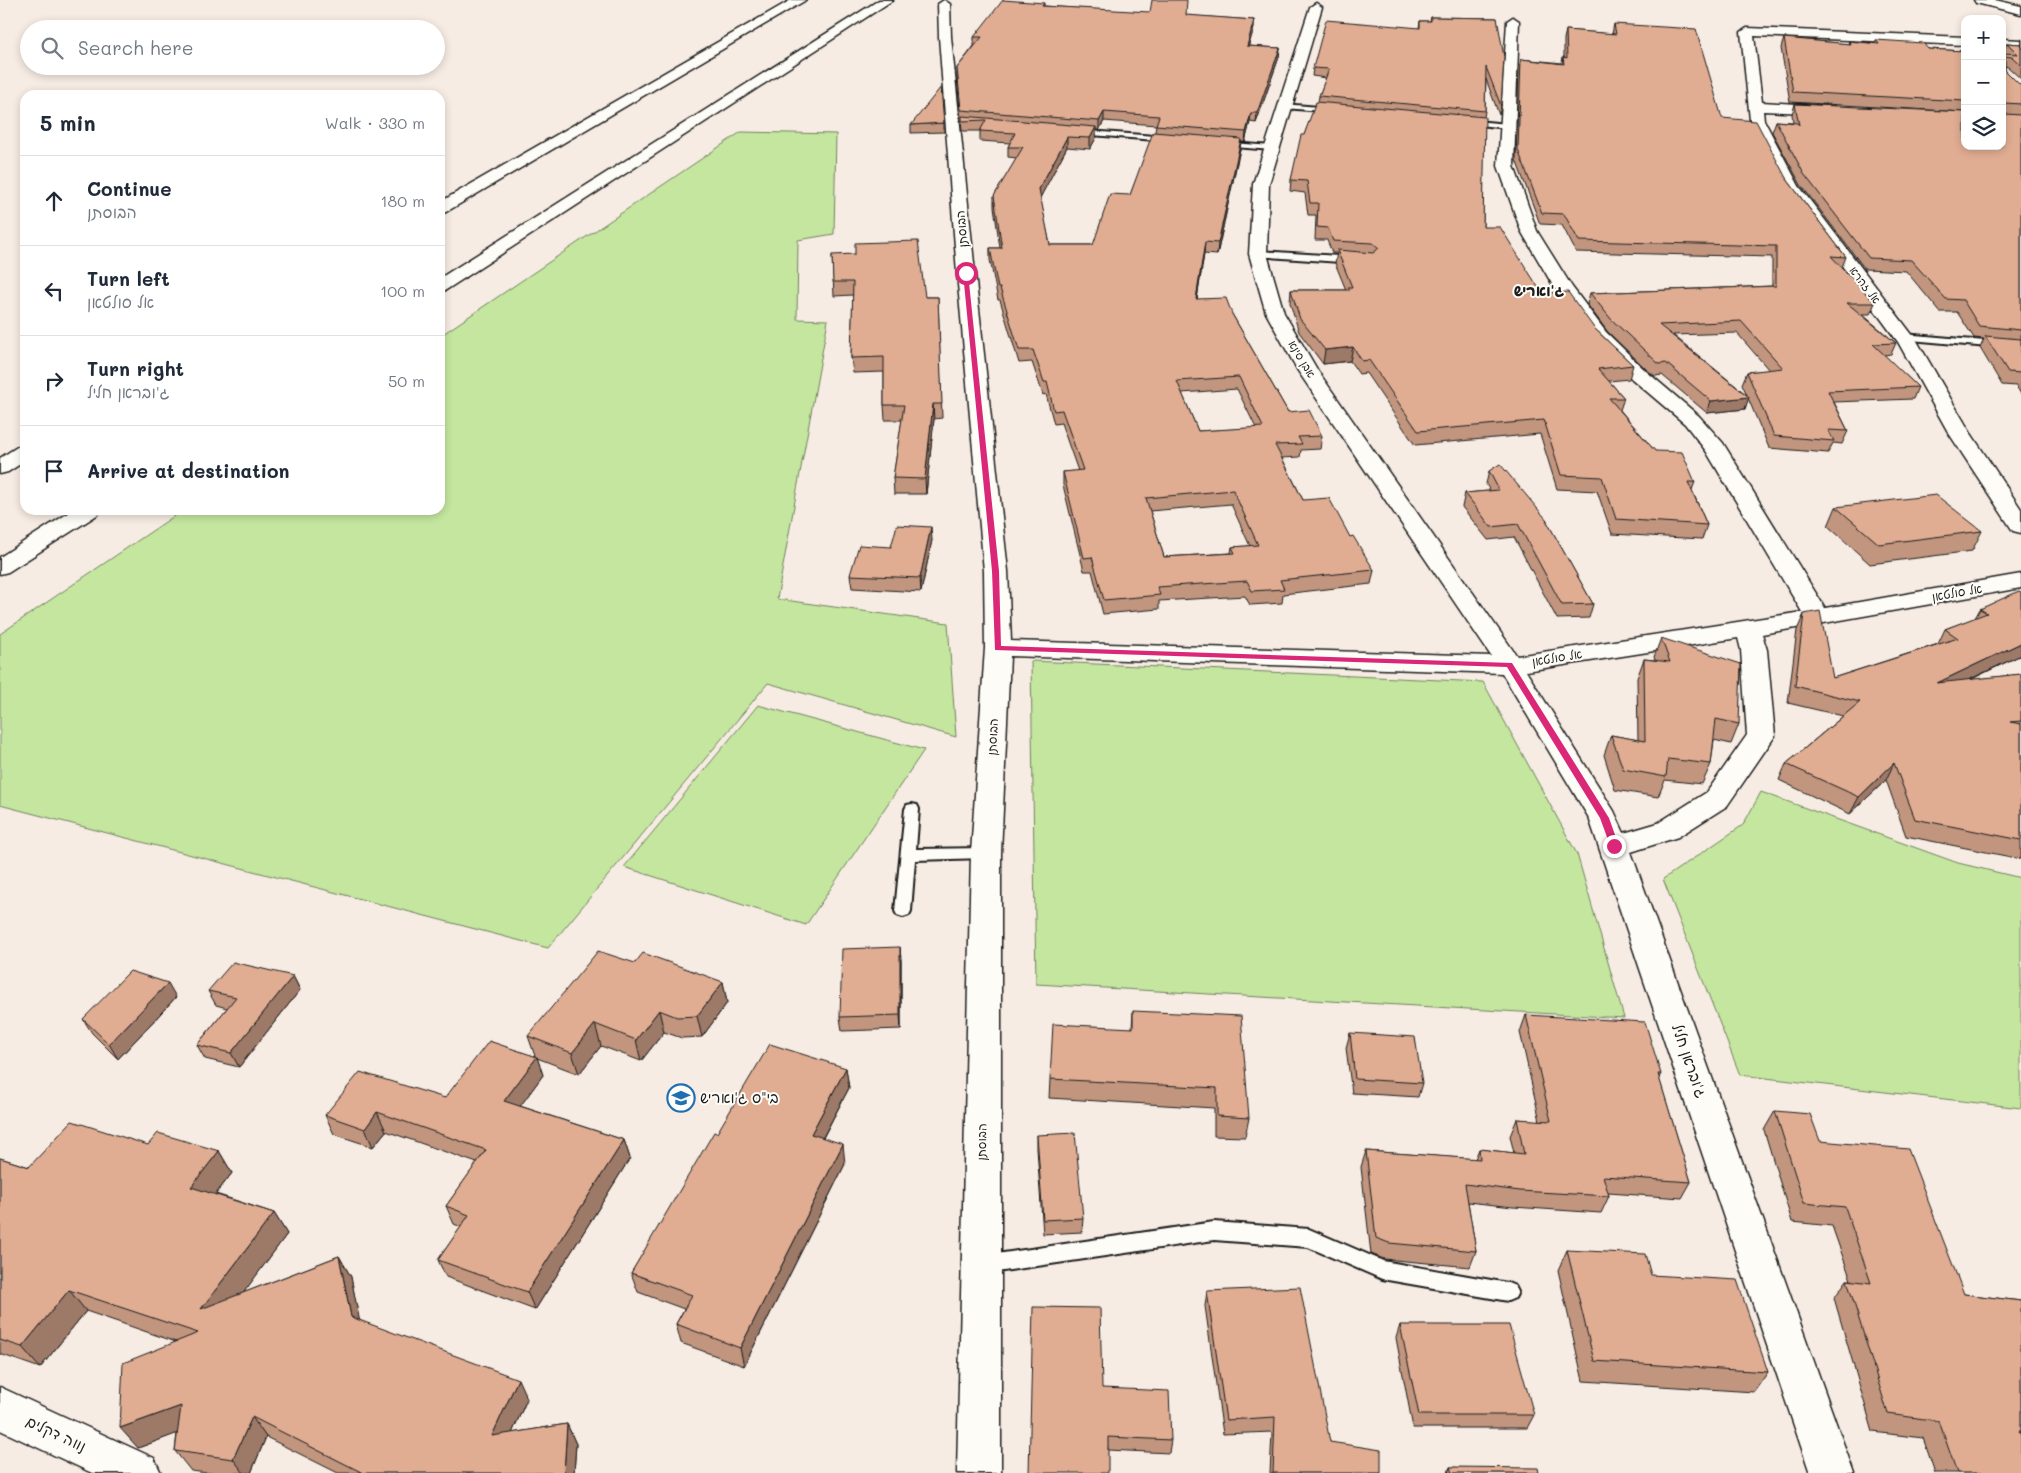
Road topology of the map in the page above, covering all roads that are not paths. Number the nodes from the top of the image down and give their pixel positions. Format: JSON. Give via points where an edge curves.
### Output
{"nodes":[{"id":1,"x":782,"y":0,"type":"edge"},
{"id":2,"x":800,"y":0,"type":"edge"},
{"id":3,"x":887,"y":0,"type":"edge"},
{"id":4,"x":902,"y":0,"type":"edge"},
{"id":5,"x":1980,"y":0,"type":"edge"},
{"id":6,"x":2012,"y":0,"type":"edge"},
{"id":7,"x":2021,"y":2,"type":"edge"},
{"id":8,"x":944,"y":4,"type":"dead end"},
{"id":9,"x":1316,"y":7,"type":"dead end"},
{"id":10,"x":2021,"y":10,"type":"edge"},
{"id":11,"x":1513,"y":21,"type":"dead end"},
{"id":12,"x":1961,"y":41,"type":"edge"},
{"id":13,"x":2006,"y":43,"type":"edge"},
{"id":14,"x":2021,"y":44,"type":"edge"},
{"id":15,"x":683,"y":68,"type":"junction"},
{"id":16,"x":1286,"y":106,"type":"junction"},
{"id":17,"x":1755,"y":106,"type":"junction"},
{"id":18,"x":716,"y":109,"type":"junction"},
{"id":19,"x":1344,"y":111,"type":"edge"},
{"id":20,"x":1845,"y":111,"type":"edge"},
{"id":21,"x":1460,"y":121,"type":"edge"},
{"id":22,"x":1508,"y":126,"type":"junction"},
{"id":23,"x":1069,"y":132,"type":"edge"},
{"id":24,"x":1175,"y":140,"type":"edge"},
{"id":25,"x":1214,"y":143,"type":"edge"},
{"id":26,"x":1272,"y":148,"type":"junction"},
{"id":27,"x":445,"y":206,"type":"edge"},
{"id":28,"x":1258,"y":254,"type":"junction"},
{"id":29,"x":1361,"y":260,"type":"edge"},
{"id":30,"x":445,"y":283,"type":"edge"},
{"id":31,"x":1904,"y":337,"type":"junction"},
{"id":32,"x":2021,"y":347,"type":"edge"},
{"id":33,"x":20,"y":455,"type":"edge"},
{"id":34,"x":0,"y":467,"type":"edge"},
{"id":35,"x":81,"y":515,"type":"edge"},
{"id":36,"x":2021,"y":526,"type":"edge"},
{"id":37,"x":0,"y":567,"type":"edge"},
{"id":38,"x":2021,"y":581,"type":"edge"},
{"id":39,"x":1818,"y":617,"type":"junction"},
{"id":40,"x":1748,"y":629,"type":"junction"},
{"id":41,"x":998,"y":648,"type":"junction"},
{"id":42,"x":1510,"y":665,"type":"junction"},
{"id":43,"x":912,"y":808,"type":"dead end"},
{"id":44,"x":1614,"y":846,"type":"junction"},
{"id":45,"x":986,"y":853,"type":"junction"},
{"id":46,"x":907,"y":855,"type":"junction"},
{"id":47,"x":903,"y":911,"type":"dead end"},
{"id":48,"x":980,"y":1266,"type":"junction"},
{"id":49,"x":1508,"y":1292,"type":"dead end"},
{"id":50,"x":0,"y":1408,"type":"edge"},
{"id":51,"x":139,"y":1473,"type":"edge"},
{"id":52,"x":979,"y":1473,"type":"edge"},
{"id":53,"x":1832,"y":1473,"type":"edge"}],
"edges":[{"from":1,"to":15,"type":"main road"},
{"from":2,"to":15,"type":"main road"},
{"from":3,"to":18,"type":"main road"},
{"from":4,"to":18,"type":"main road"},
{"from":5,"to":10,"type":"main road"},
{"from":6,"to":7,"type":"main road"},
{"from":8,"to":41,"type":"main road","name":"הבוסתן","via":[[996,571]]},
{"from":9,"to":16,"type":"main road","name":"אבן סינא"},
{"from":11,"to":22,"type":"main road"},
{"from":12,"to":17,"type":"main road","name":"אל זהרא","via":[[1747,32]]},
{"from":13,"to":14,"type":"main road"},
{"from":15,"to":27,"type":"main road"},
{"from":16,"to":19,"type":"lane"},
{"from":16,"to":26,"type":"main road","name":"אבן סינא"},
{"from":17,"to":20,"type":"main road"},
{"from":17,"to":31,"type":"main road","name":"אל זהרא","via":[[1757,120],[1792,187]]},
{"from":18,"to":30,"type":"main road"},
{"from":21,"to":22,"type":"lane"},
{"from":22,"to":39,"type":"main road","via":[[1506,166],[1529,231],[1564,289],[1599,336],[1692,420],[1715,448]]},
{"from":23,"to":24,"type":"lane"},
{"from":25,"to":26,"type":"lane"},
{"from":26,"to":28,"type":"main road","name":"אבן סינא","via":[[1261,184]]},
{"from":28,"to":29,"type":"lane"},
{"from":28,"to":42,"type":"main road","name":"אבן סינא","via":[[1275,313],[1308,371]]},
{"from":31,"to":32,"type":"lane"},
{"from":31,"to":36,"type":"main road","name":"אל זהרא","via":[[1959,432]]},
{"from":33,"to":34,"type":"main road"},
{"from":35,"to":37,"type":"main road"},
{"from":38,"to":39,"type":"main road","name":"אל סולטאן"},
{"from":39,"to":40,"type":"main road","name":"אל סולטאן"},
{"from":40,"to":42,"type":"main road","name":"אל סולטאן"},
{"from":40,"to":44,"type":"main road","via":[[1754,650],[1761,736],[1717,799],[1668,830]]},
{"from":41,"to":42,"type":"main road","name":"אל סולטאן"},
{"from":41,"to":45,"type":"main road","name":"הבוסתן"},
{"from":42,"to":44,"type":"main road","name":"ג'ובראן חליל","via":[[1604,818]]},
{"from":43,"to":46,"type":"lane"},
{"from":44,"to":53,"type":"main road","name":"ג'ובראן חליל"},
{"from":45,"to":46,"type":"lane"},
{"from":45,"to":48,"type":"main road","name":"הבוסתן"},
{"from":46,"to":47,"type":"lane"},
{"from":48,"to":49,"type":"lane","via":[[1214,1232],[1309,1238],[1382,1270]]},
{"from":48,"to":52,"type":"main road","name":"הבוסתן"},
{"from":50,"to":51,"type":"main road","name":"נווה דקלים"}]}
